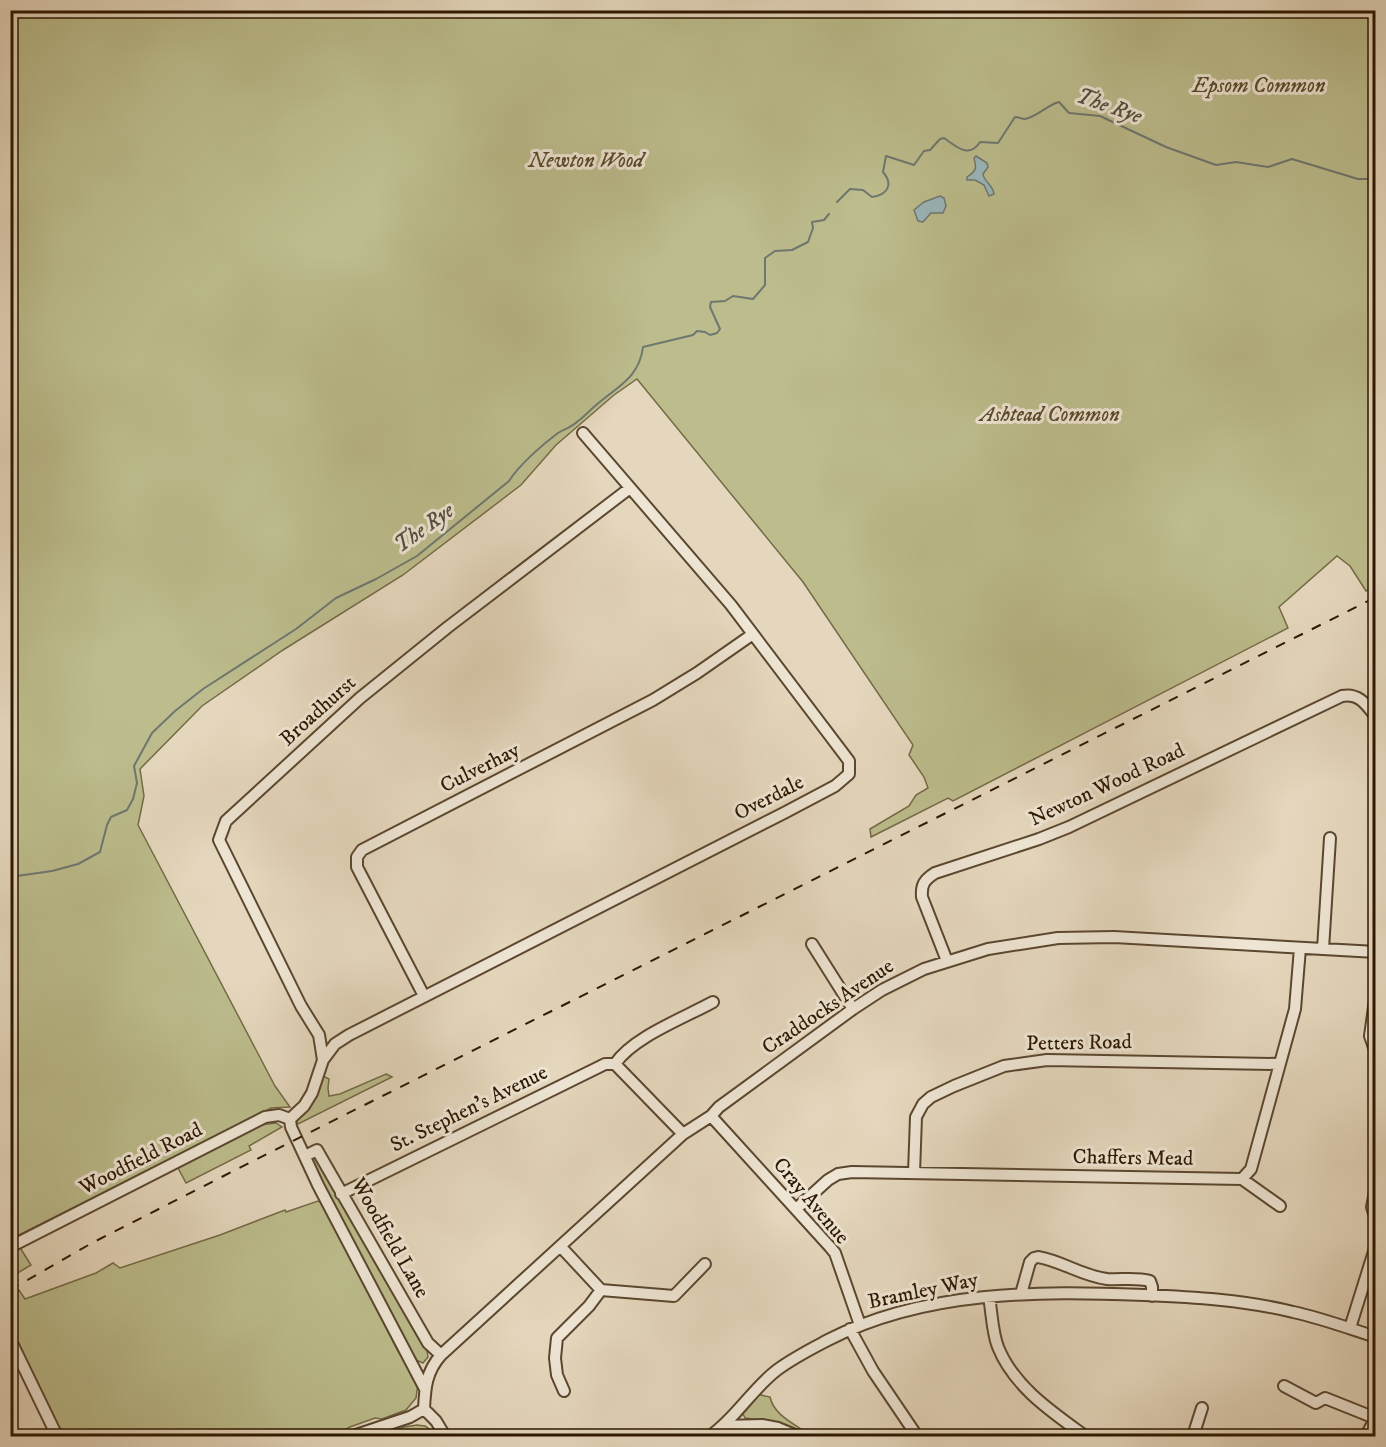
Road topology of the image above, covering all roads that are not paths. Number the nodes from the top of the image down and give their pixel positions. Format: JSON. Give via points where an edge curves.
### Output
{"nodes":[{"id":1,"x":583,"y":433,"type":"dead end"},
{"id":2,"x":630,"y":488,"type":"junction"},
{"id":3,"x":753,"y":634,"type":"junction"},
{"id":4,"x":1376,"y":717,"type":"edge"},
{"id":5,"x":1329,"y":838,"type":"dead end"},
{"id":6,"x":812,"y":944,"type":"dead end"},
{"id":7,"x":1300,"y":948,"type":"junction"},
{"id":8,"x":1323,"y":949,"type":"junction"},
{"id":9,"x":1376,"y":952,"type":"edge"},
{"id":10,"x":947,"y":961,"type":"junction"},
{"id":11,"x":1376,"y":993,"type":"edge"},
{"id":12,"x":424,"y":996,"type":"junction"},
{"id":13,"x":713,"y":1002,"type":"dead end"},
{"id":14,"x":853,"y":1009,"type":"junction"},
{"id":15,"x":319,"y":1035,"type":"junction"},
{"id":16,"x":340,"y":1040,"type":"junction"},
{"id":17,"x":1376,"y":1053,"type":"edge"},
{"id":18,"x":322,"y":1060,"type":"junction"},
{"id":19,"x":1279,"y":1064,"type":"junction"},
{"id":20,"x":615,"y":1065,"type":"junction"},
{"id":21,"x":711,"y":1116,"type":"junction"},
{"id":22,"x":290,"y":1119,"type":"junction"},
{"id":23,"x":682,"y":1134,"type":"junction"},
{"id":24,"x":305,"y":1156,"type":"junction"},
{"id":25,"x":914,"y":1173,"type":"junction"},
{"id":26,"x":1242,"y":1179,"type":"junction"},
{"id":27,"x":1376,"y":1187,"type":"edge"},
{"id":28,"x":341,"y":1194,"type":"junction"},
{"id":29,"x":1280,"y":1206,"type":"dead end"},
{"id":30,"x":796,"y":1209,"type":"junction"},
{"id":31,"x":1376,"y":1220,"type":"edge"},
{"id":32,"x":1376,"y":1245,"type":"edge"},
{"id":33,"x":10,"y":1247,"type":"edge"},
{"id":34,"x":561,"y":1247,"type":"junction"},
{"id":35,"x":705,"y":1264,"type":"dead end"},
{"id":36,"x":601,"y":1290,"type":"junction"},
{"id":37,"x":1021,"y":1294,"type":"junction"},
{"id":38,"x":1152,"y":1296,"type":"junction"},
{"id":39,"x":990,"y":1297,"type":"junction"},
{"id":40,"x":855,"y":1327,"type":"junction"},
{"id":41,"x":1350,"y":1328,"type":"junction"},
{"id":42,"x":1376,"y":1337,"type":"edge"},
{"id":43,"x":10,"y":1340,"type":"edge"},
{"id":44,"x":441,"y":1355,"type":"junction"},
{"id":45,"x":14,"y":1356,"type":"edge"},
{"id":46,"x":411,"y":1362,"type":"junction"},
{"id":47,"x":430,"y":1369,"type":"junction"},
{"id":48,"x":1284,"y":1386,"type":"dead end"},
{"id":49,"x":425,"y":1389,"type":"junction"},
{"id":50,"x":564,"y":1391,"type":"dead end"},
{"id":51,"x":1202,"y":1408,"type":"dead end"},
{"id":52,"x":424,"y":1409,"type":"junction"},
{"id":53,"x":1375,"y":1417,"type":"edge"},
{"id":54,"x":724,"y":1426,"type":"junction"},
{"id":55,"x":57,"y":1437,"type":"edge"},
{"id":56,"x":353,"y":1437,"type":"edge"},
{"id":57,"x":445,"y":1437,"type":"edge"},
{"id":58,"x":710,"y":1437,"type":"edge"},
{"id":59,"x":797,"y":1437,"type":"edge"},
{"id":60,"x":916,"y":1437,"type":"edge"},
{"id":61,"x":1085,"y":1437,"type":"edge"},
{"id":62,"x":1193,"y":1437,"type":"edge"},
{"id":63,"x":1366,"y":1437,"type":"edge"}],
"edges":[{"from":1,"to":2,"type":"street","name":"Overdale"},
{"from":2,"to":3,"type":"street","name":"Overdale"},
{"from":2,"to":15,"type":"street","name":"Broadhurst","via":[[360,698],[226,821],[219,840]]},
{"from":3,"to":12,"type":"street","name":"Culverhay","via":[[653,700],[362,850],[357,867]]},
{"from":3,"to":12,"type":"street","name":"Overdale","via":[[849,761],[849,774],[844,780]]},
{"from":4,"to":10,"type":"street","name":"Newton Wood Road","via":[[1360,698],[1342,696],[1069,827],[935,873],[921,887],[922,897]]},
{"from":5,"to":8,"type":"street"},
{"from":6,"to":14,"type":"street"},
{"from":7,"to":8,"type":"street","name":"Craddocks Avenue"},
{"from":7,"to":10,"type":"street","name":"Craddocks Avenue","via":[[1082,937],[1019,943]]},
{"from":7,"to":19,"type":"street","via":[[1295,1009]]},
{"from":8,"to":9,"type":"street","name":"Craddocks Avenue"},
{"from":10,"to":14,"type":"street","name":"Craddocks Avenue","via":[[911,975]]},
{"from":11,"to":17,"type":"street","via":[[1370,1036]]},
{"from":12,"to":16,"type":"street","name":"Overdale"},
{"from":13,"to":20,"type":"street","name":"St. Stephen's Avenue","via":[[638,1042]]},
{"from":14,"to":21,"type":"street","name":"Craddocks Avenue"},
{"from":15,"to":16,"type":"street"},
{"from":15,"to":18,"type":"street","name":"Broadhurst"},
{"from":16,"to":18,"type":"street","name":"Overdale"},
{"from":18,"to":22,"type":"street","name":"Broadhurst","via":[[312,1093]]},
{"from":19,"to":25,"type":"street","name":"Petters Road","via":[[1047,1060],[1004,1066],[954,1086],[923,1104],[916,1117]]},
{"from":19,"to":26,"type":"street","via":[[1251,1169]]},
{"from":20,"to":23,"type":"street"},
{"from":20,"to":28,"type":"street","name":"St. Stephen's Avenue","via":[[597,1068]]},
{"from":21,"to":23,"type":"street","name":"Craddocks Avenue"},
{"from":21,"to":30,"type":"street","name":"Cray Avenue"},
{"from":22,"to":24,"type":"street","name":"Woodfield Lane"},
{"from":22,"to":33,"type":"street","name":"Woodfield Road","via":[[279,1114],[265,1118]]},
{"from":23,"to":34,"type":"street","name":"Craddocks Avenue"},
{"from":24,"to":28,"type":"street","name":"Woodfield Lane","via":[[317,1150]]},
{"from":24,"to":46,"type":"street","name":"Woodfield Lane"},
{"from":25,"to":26,"type":"street","name":"Chaffers Mead"},
{"from":25,"to":30,"type":"street","name":"Chaffers Mead","via":[[838,1174]]},
{"from":26,"to":29,"type":"street"},
{"from":27,"to":31,"type":"street","via":[[1372,1207]]},
{"from":28,"to":44,"type":"street","name":"Woodfield Lane","via":[[428,1342]]},
{"from":30,"to":40,"type":"street","name":"Cray Avenue","via":[[835,1253]]},
{"from":32,"to":41,"type":"street"},
{"from":34,"to":36,"type":"street"},
{"from":34,"to":44,"type":"street","name":"Craddocks Avenue"},
{"from":35,"to":36,"type":"street","via":[[674,1296]]},
{"from":36,"to":50,"type":"street","via":[[557,1338],[556,1375]]},
{"from":37,"to":38,"type":"street","name":"Bramley Way"},
{"from":37,"to":38,"type":"street","via":[[1030,1263],[1038,1257],[1107,1279],[1150,1281]]},
{"from":37,"to":39,"type":"street","name":"Bramley Way"},
{"from":38,"to":41,"type":"street","name":"Bramley Way","via":[[1190,1297],[1292,1311]]},
{"from":39,"to":40,"type":"street","name":"Bramley Way","via":[[922,1307]]},
{"from":39,"to":61,"type":"street","via":[[997,1345],[1011,1370],[1037,1400]]},
{"from":40,"to":54,"type":"street","name":"Bramley Way","via":[[777,1370]]},
{"from":40,"to":60,"type":"street","name":"Cray Avenue","via":[[873,1371]]},
{"from":41,"to":42,"type":"street","name":"Bramley Way"},
{"from":43,"to":45,"type":"street"},
{"from":44,"to":47,"type":"street","name":"Craddocks Avenue"},
{"from":45,"to":55,"type":"street"},
{"from":46,"to":47,"type":"street"},
{"from":46,"to":49,"type":"street","name":"Woodfield Lane"},
{"from":47,"to":49,"type":"street","name":"Craddocks Avenue"},
{"from":48,"to":53,"type":"street","via":[[1316,1403],[1325,1398]]},
{"from":49,"to":52,"type":"street"},
{"from":51,"to":62,"type":"street"},
{"from":52,"to":56,"type":"street"},
{"from":52,"to":57,"type":"street"},
{"from":53,"to":63,"type":"street"},
{"from":54,"to":58,"type":"street","name":"Bramley Way"},
{"from":54,"to":59,"type":"street","via":[[762,1425]]}]}
